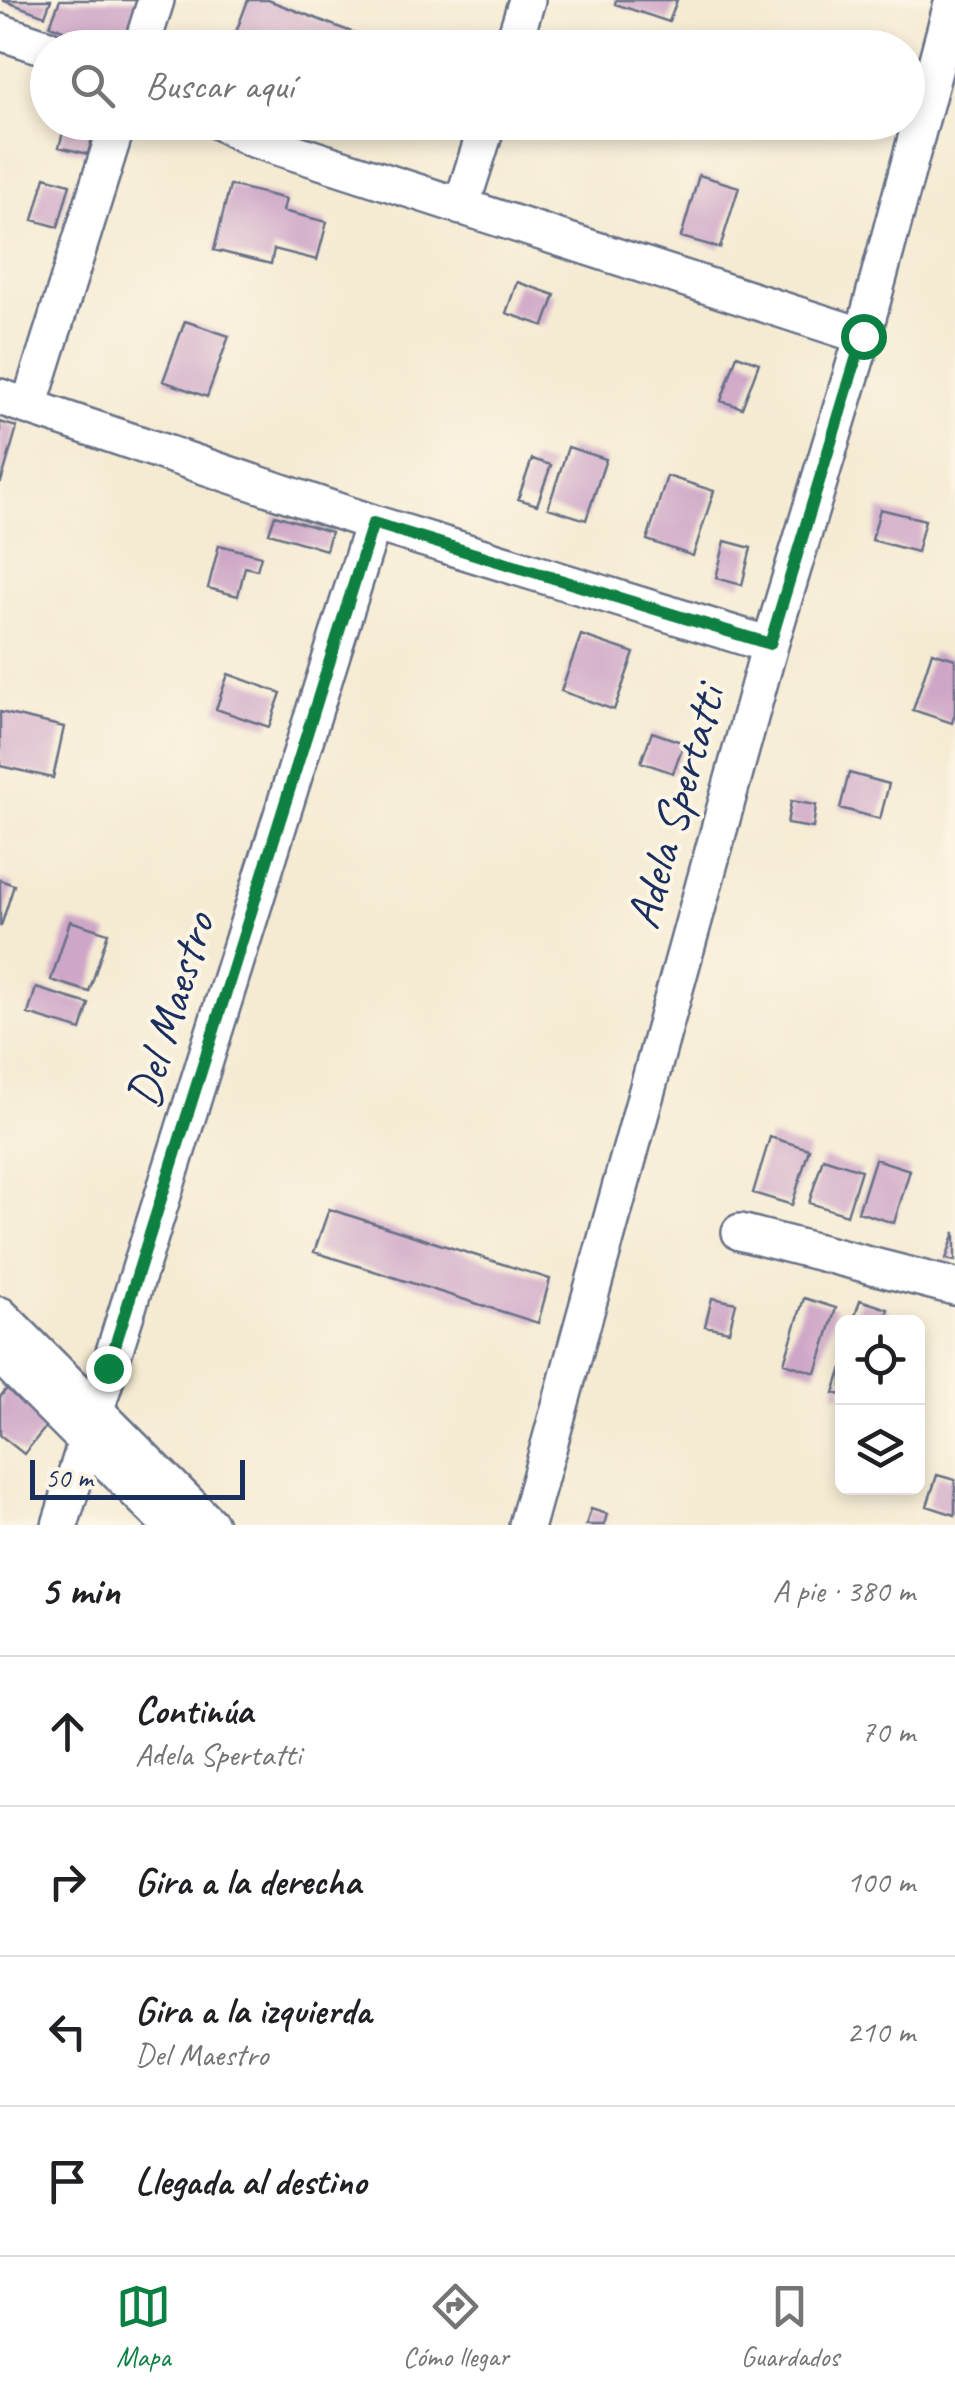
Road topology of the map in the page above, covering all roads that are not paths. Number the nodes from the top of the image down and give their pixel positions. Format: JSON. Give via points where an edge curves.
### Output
{"nodes":[{"id":1,"x":156,"y":0,"type":"edge"},
{"id":2,"x":527,"y":0,"type":"edge"},
{"id":3,"x":954,"y":0,"type":"edge"},
{"id":4,"x":147,"y":30,"type":"edge"},
{"id":5,"x":518,"y":30,"type":"edge"},
{"id":6,"x":0,"y":32,"type":"edge"},
{"id":7,"x":30,"y":42,"type":"edge"},
{"id":8,"x":925,"y":107,"type":"edge"},
{"id":9,"x":111,"y":140,"type":"edge"},
{"id":10,"x":256,"y":140,"type":"edge"},
{"id":11,"x":482,"y":140,"type":"edge"},
{"id":12,"x":916,"y":140,"type":"edge"},
{"id":13,"x":461,"y":206,"type":"junction"},
{"id":14,"x":863,"y":336,"type":"junction"},
{"id":15,"x":15,"y":402,"type":"edge"},
{"id":16,"x":373,"y":523,"type":"junction"},
{"id":17,"x":770,"y":644,"type":"junction"},
{"id":18,"x":740,"y":1232,"type":"dead end"},
{"id":19,"x":955,"y":1287,"type":"edge"},
{"id":20,"x":0,"y":1315,"type":"edge"},
{"id":21,"x":0,"y":1355,"type":"edge"},
{"id":22,"x":90,"y":1424,"type":"junction"},
{"id":23,"x":60,"y":1525,"type":"edge"},
{"id":24,"x":170,"y":1525,"type":"edge"},
{"id":25,"x":210,"y":1525,"type":"edge"},
{"id":26,"x":527,"y":1525,"type":"edge"}],
"edges":[{"from":1,"to":4,"type":"street"},
{"from":2,"to":5,"type":"street"},
{"from":3,"to":8,"type":"street","name":"Adela Spertatti"},
{"from":6,"to":7,"type":"street"},
{"from":9,"to":15,"type":"street"},
{"from":10,"to":13,"type":"street"},
{"from":11,"to":13,"type":"street"},
{"from":12,"to":14,"type":"street","name":"Adela Spertatti"},
{"from":13,"to":14,"type":"street"},
{"from":14,"to":17,"type":"street","name":"Adela Spertatti"},
{"from":15,"to":16,"type":"street"},
{"from":16,"to":17,"type":"street"},
{"from":16,"to":22,"type":"street","name":"Del Maestro"},
{"from":17,"to":26,"type":"street","name":"Adela Spertatti"},
{"from":18,"to":19,"type":"street"},
{"from":20,"to":22,"type":"street"},
{"from":21,"to":22,"type":"street"},
{"from":22,"to":23,"type":"street","name":"Del Maestro"},
{"from":22,"to":24,"type":"street"},
{"from":22,"to":25,"type":"street"}]}
